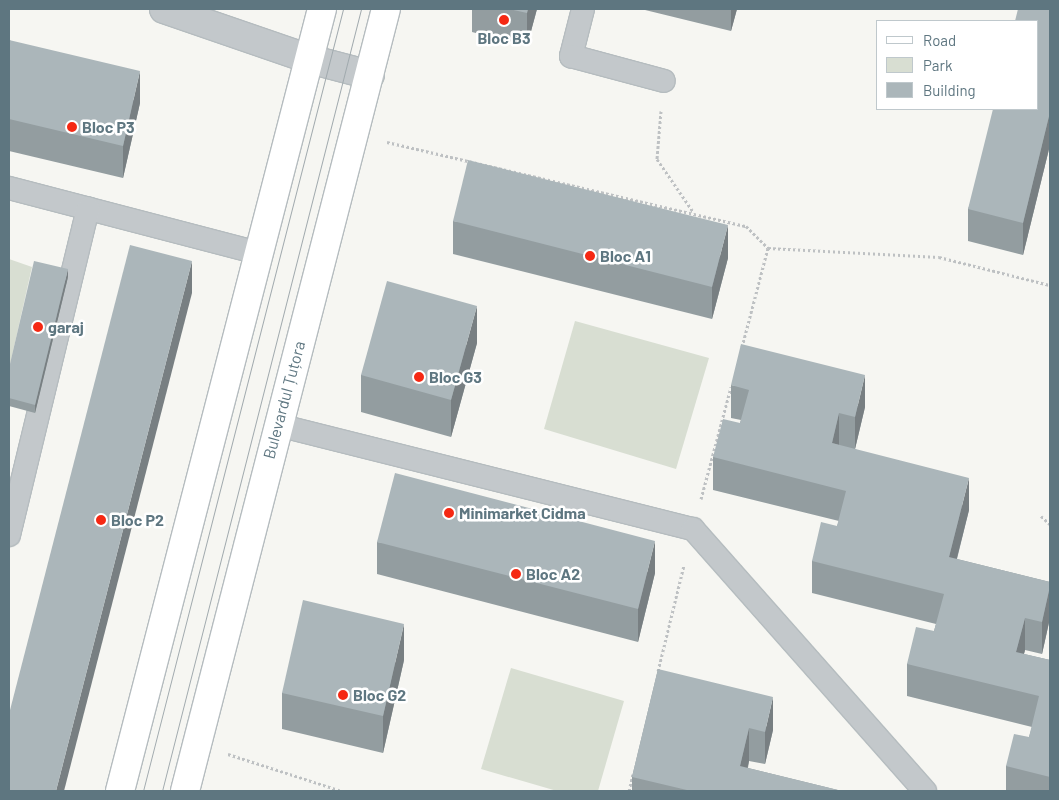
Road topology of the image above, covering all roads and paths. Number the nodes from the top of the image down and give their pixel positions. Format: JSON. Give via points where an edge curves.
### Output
{"nodes":[{"id":1,"x":164,"y":9,"type":"edge"},
{"id":2,"x":322,"y":9,"type":"edge"},
{"id":3,"x":386,"y":9,"type":"edge"},
{"id":4,"x":582,"y":9,"type":"edge"},
{"id":5,"x":309,"y":59,"type":"junction"},
{"id":6,"x":370,"y":75,"type":"junction"},
{"id":7,"x":664,"y":81,"type":"joint"},
{"id":8,"x":355,"y":134,"type":"junction"},
{"id":9,"x":9,"y":188,"type":"edge"},
{"id":10,"x":88,"y":208,"type":"junction"},
{"id":11,"x":694,"y":213,"type":"junction"},
{"id":12,"x":259,"y":253,"type":"junction"},
{"id":13,"x":1050,"y":285,"type":"edge"},
{"id":14,"x":278,"y":425,"type":"junction"},
{"id":15,"x":1040,"y":516,"type":"dead end"},
{"id":16,"x":1050,"y":524,"type":"edge"},
{"id":17,"x":9,"y":535,"type":"edge"},
{"id":18,"x":197,"y":744,"type":"junction"},
{"id":19,"x":120,"y":791,"type":"edge"},
{"id":20,"x":185,"y":791,"type":"edge"},
{"id":21,"x":342,"y":791,"type":"edge"},
{"id":22,"x":925,"y":791,"type":"edge"}],
"edges":[{"from":1,"to":5,"type":"street"},
{"from":2,"to":5,"type":"main road"},
{"from":3,"to":6,"type":"main road","name":"Bulevardul Țuțora"},
{"from":4,"to":7,"type":"lane","via":[[571,56]]},
{"from":5,"to":6,"type":"street"},
{"from":5,"to":12,"type":"main road"},
{"from":6,"to":8,"type":"main road","name":"Bulevardul Țuțora"},
{"from":7,"to":11,"type":"path","via":[[657,159]]},
{"from":8,"to":11,"type":"path"},
{"from":8,"to":14,"type":"main road","name":"Bulevardul Țuțora"},
{"from":9,"to":10,"type":"lane"},
{"from":10,"to":12,"type":"lane"},
{"from":10,"to":17,"type":"lane"},
{"from":11,"to":13,"type":"path","via":[[746,226],[768,248],[939,257]]},
{"from":12,"to":19,"type":"main road"},
{"from":14,"to":18,"type":"main road","name":"Bulevardul Țuțora"},
{"from":14,"to":22,"type":"lane","via":[[693,529]]},
{"from":15,"to":16,"type":"path"},
{"from":18,"to":20,"type":"main road","name":"Bulevardul Țuțora"},
{"from":18,"to":21,"type":"path"}]}
